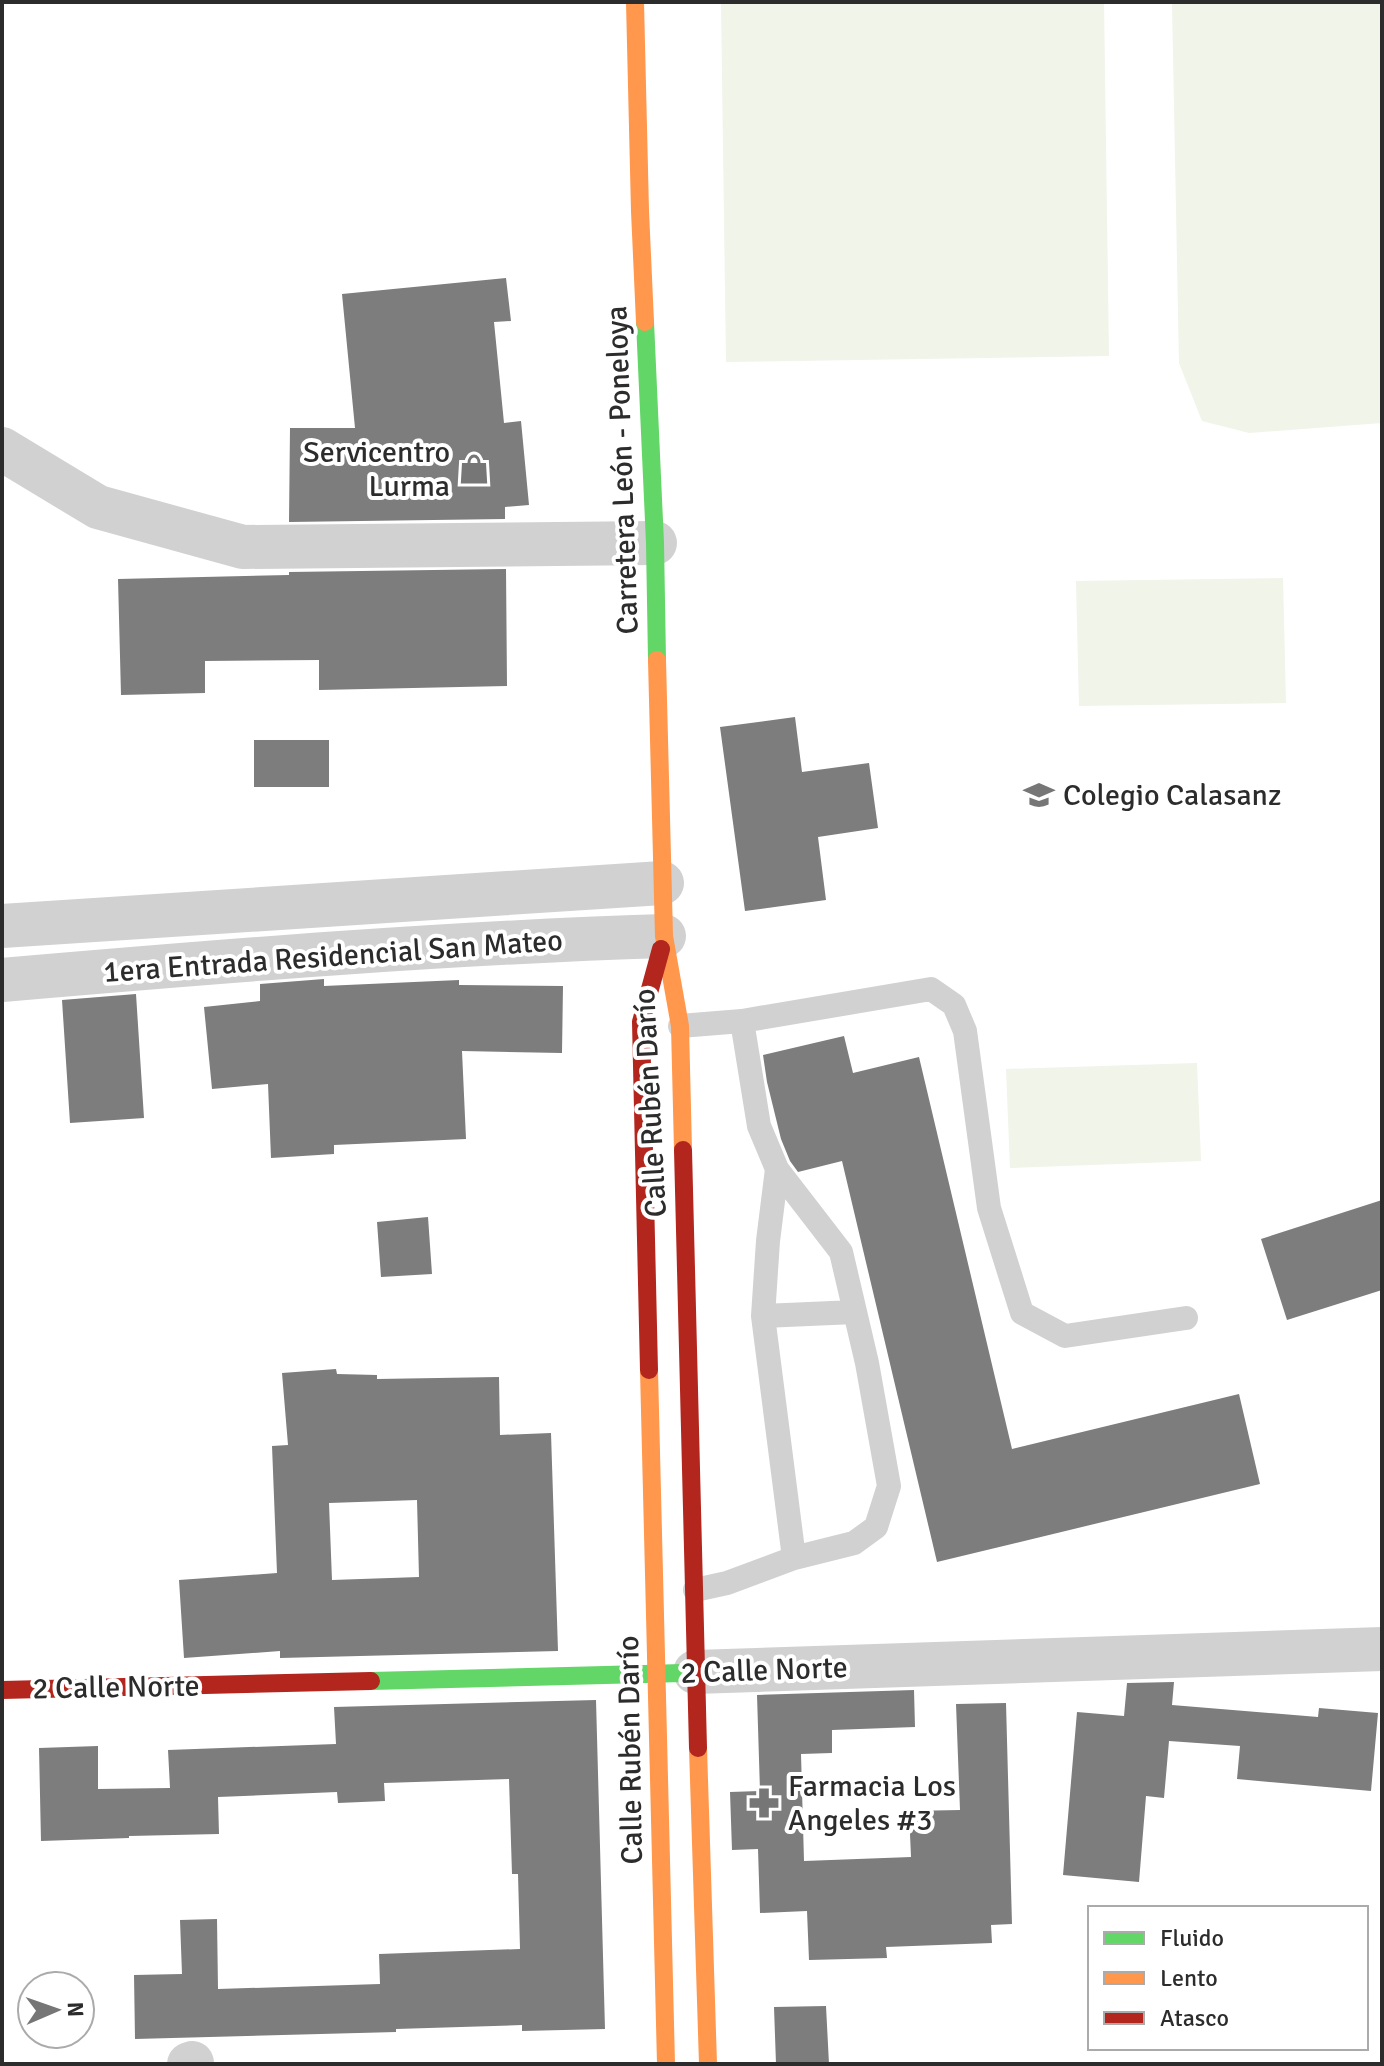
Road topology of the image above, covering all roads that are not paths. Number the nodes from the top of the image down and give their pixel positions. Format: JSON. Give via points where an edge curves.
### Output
{"nodes":[{"id":1,"x":635,"y":2,"type":"edge"},
{"id":2,"x":2,"y":449,"type":"edge"},
{"id":3,"x":655,"y":543,"type":"junction"},
{"id":4,"x":662,"y":883,"type":"junction"},
{"id":5,"x":2,"y":926,"type":"edge"},
{"id":6,"x":664,"y":936,"type":"junction"},
{"id":7,"x":2,"y":980,"type":"edge"},
{"id":8,"x":742,"y":1021,"type":"junction"},
{"id":9,"x":680,"y":1026,"type":"junction"},
{"id":10,"x":777,"y":1169,"type":"junction"},
{"id":11,"x":855,"y":1312,"type":"junction"},
{"id":12,"x":763,"y":1316,"type":"junction"},
{"id":13,"x":1186,"y":1318,"type":"dead end"},
{"id":14,"x":794,"y":1558,"type":"junction"},
{"id":15,"x":695,"y":1590,"type":"junction"},
{"id":16,"x":1382,"y":1649,"type":"edge"},
{"id":17,"x":675,"y":1673,"type":"junction"},
{"id":18,"x":2,"y":1690,"type":"edge"},
{"id":19,"x":683,"y":2048,"type":"edge"},
{"id":20,"x":708,"y":2064,"type":"edge"}],
"edges":[{"from":1,"to":3,"type":"street","name":"Carretera León - Poneloya"},
{"from":2,"to":3,"type":"street","via":[[98,507],[243,547]]},
{"from":3,"to":4,"type":"street","name":"Carretera León - Poneloya"},
{"from":4,"to":5,"type":"street","name":"1era Entrada Residencial San Mateo"},
{"from":4,"to":6,"type":"street","name":"Carretera León - Poneloya"},
{"from":6,"to":7,"type":"street","name":"1era Entrada Residencial San Mateo","via":[[509,941]]},
{"from":6,"to":9,"type":"street","name":"Calle Rubén Darío"},
{"from":6,"to":17,"type":"street","name":"Calle Rubén Darío","via":[[641,1022]]},
{"from":8,"to":9,"type":"lane"},
{"from":8,"to":10,"type":"lane","via":[[759,1126]]},
{"from":8,"to":13,"type":"lane","via":[[931,989],[954,1005],[965,1031],[989,1208],[1022,1313],[1065,1336]]},
{"from":9,"to":15,"type":"street","name":"Calle Rubén Darío"},
{"from":10,"to":11,"type":"lane","via":[[841,1252]]},
{"from":10,"to":12,"type":"lane"},
{"from":11,"to":12,"type":"lane"},
{"from":11,"to":14,"type":"lane","via":[[889,1486],[876,1527],[854,1543]]},
{"from":12,"to":14,"type":"lane"},
{"from":14,"to":15,"type":"lane"},
{"from":15,"to":17,"type":"street","name":"Calle Rubén Darío"},
{"from":16,"to":17,"type":"street","name":"2 Calle Norte"},
{"from":17,"to":18,"type":"street","name":"2 Calle Norte"},
{"from":17,"to":19,"type":"street","name":"Calle Rubén Darío"},
{"from":17,"to":19,"type":"street","name":"Calle Rubén Darío"},
{"from":19,"to":20,"type":"street","name":"Calle Rubén Darío"}]}
